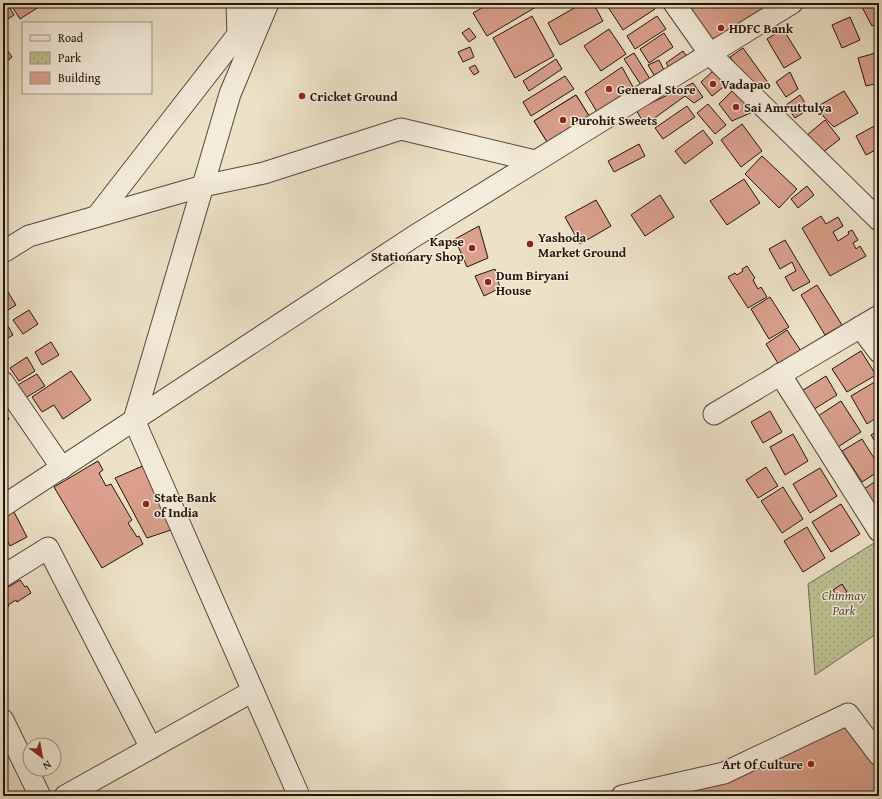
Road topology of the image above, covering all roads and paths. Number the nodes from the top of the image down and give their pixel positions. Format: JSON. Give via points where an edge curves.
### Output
{"nodes":[{"id":1,"x":237,"y":3,"type":"edge"},
{"id":2,"x":262,"y":3,"type":"edge"},
{"id":3,"x":268,"y":3,"type":"edge"},
{"id":4,"x":674,"y":3,"type":"edge"},
{"id":5,"x":792,"y":3,"type":"edge"},
{"id":6,"x":238,"y":35,"type":"junction"},
{"id":7,"x":710,"y":54,"type":"junction"},
{"id":8,"x":535,"y":161,"type":"junction"},
{"id":9,"x":202,"y":186,"type":"junction"},
{"id":10,"x":97,"y":216,"type":"junction"},
{"id":11,"x":879,"y":220,"type":"edge"},
{"id":12,"x":3,"y":252,"type":"edge"},
{"id":13,"x":879,"y":316,"type":"edge"},
{"id":14,"x":860,"y":328,"type":"junction"},
{"id":15,"x":879,"y":352,"type":"edge"},
{"id":16,"x":780,"y":374,"type":"junction"},
{"id":17,"x":3,"y":382,"type":"edge"},
{"id":18,"x":714,"y":414,"type":"dead end"},
{"id":19,"x":134,"y":420,"type":"junction"},
{"id":20,"x":62,"y":468,"type":"junction"},
{"id":21,"x":3,"y":506,"type":"edge"},
{"id":22,"x":879,"y":531,"type":"edge"},
{"id":23,"x":3,"y":576,"type":"edge"},
{"id":24,"x":253,"y":691,"type":"junction"},
{"id":25,"x":3,"y":720,"type":"edge"},
{"id":26,"x":151,"y":748,"type":"junction"},
{"id":27,"x":879,"y":755,"type":"edge"},
{"id":28,"x":40,"y":796,"type":"edge"},
{"id":29,"x":65,"y":796,"type":"edge"},
{"id":30,"x":298,"y":796,"type":"edge"},
{"id":31,"x":622,"y":796,"type":"edge"}],
"edges":[{"from":1,"to":6,"type":"street"},
{"from":2,"to":6,"type":"street"},
{"from":3,"to":9,"type":"street","via":[[230,94]]},
{"from":4,"to":7,"type":"street"},
{"from":5,"to":7,"type":"street"},
{"from":6,"to":10,"type":"street"},
{"from":7,"to":8,"type":"street"},
{"from":7,"to":11,"type":"street"},
{"from":8,"to":9,"type":"street","via":[[401,129],[264,173]]},
{"from":8,"to":19,"type":"street","via":[[414,236]]},
{"from":9,"to":10,"type":"street"},
{"from":9,"to":19,"type":"street"},
{"from":10,"to":12,"type":"street","via":[[28,236]]},
{"from":13,"to":14,"type":"street"},
{"from":14,"to":15,"type":"street"},
{"from":14,"to":16,"type":"street"},
{"from":16,"to":18,"type":"street"},
{"from":16,"to":22,"type":"street"},
{"from":17,"to":20,"type":"street"},
{"from":19,"to":20,"type":"street"},
{"from":19,"to":24,"type":"street"},
{"from":20,"to":21,"type":"street"},
{"from":23,"to":26,"type":"street","via":[[48,548]]},
{"from":24,"to":26,"type":"street"},
{"from":24,"to":30,"type":"street"},
{"from":25,"to":28,"type":"street"},
{"from":26,"to":29,"type":"street"},
{"from":27,"to":31,"type":"street","via":[[848,714],[724,773]]}]}
